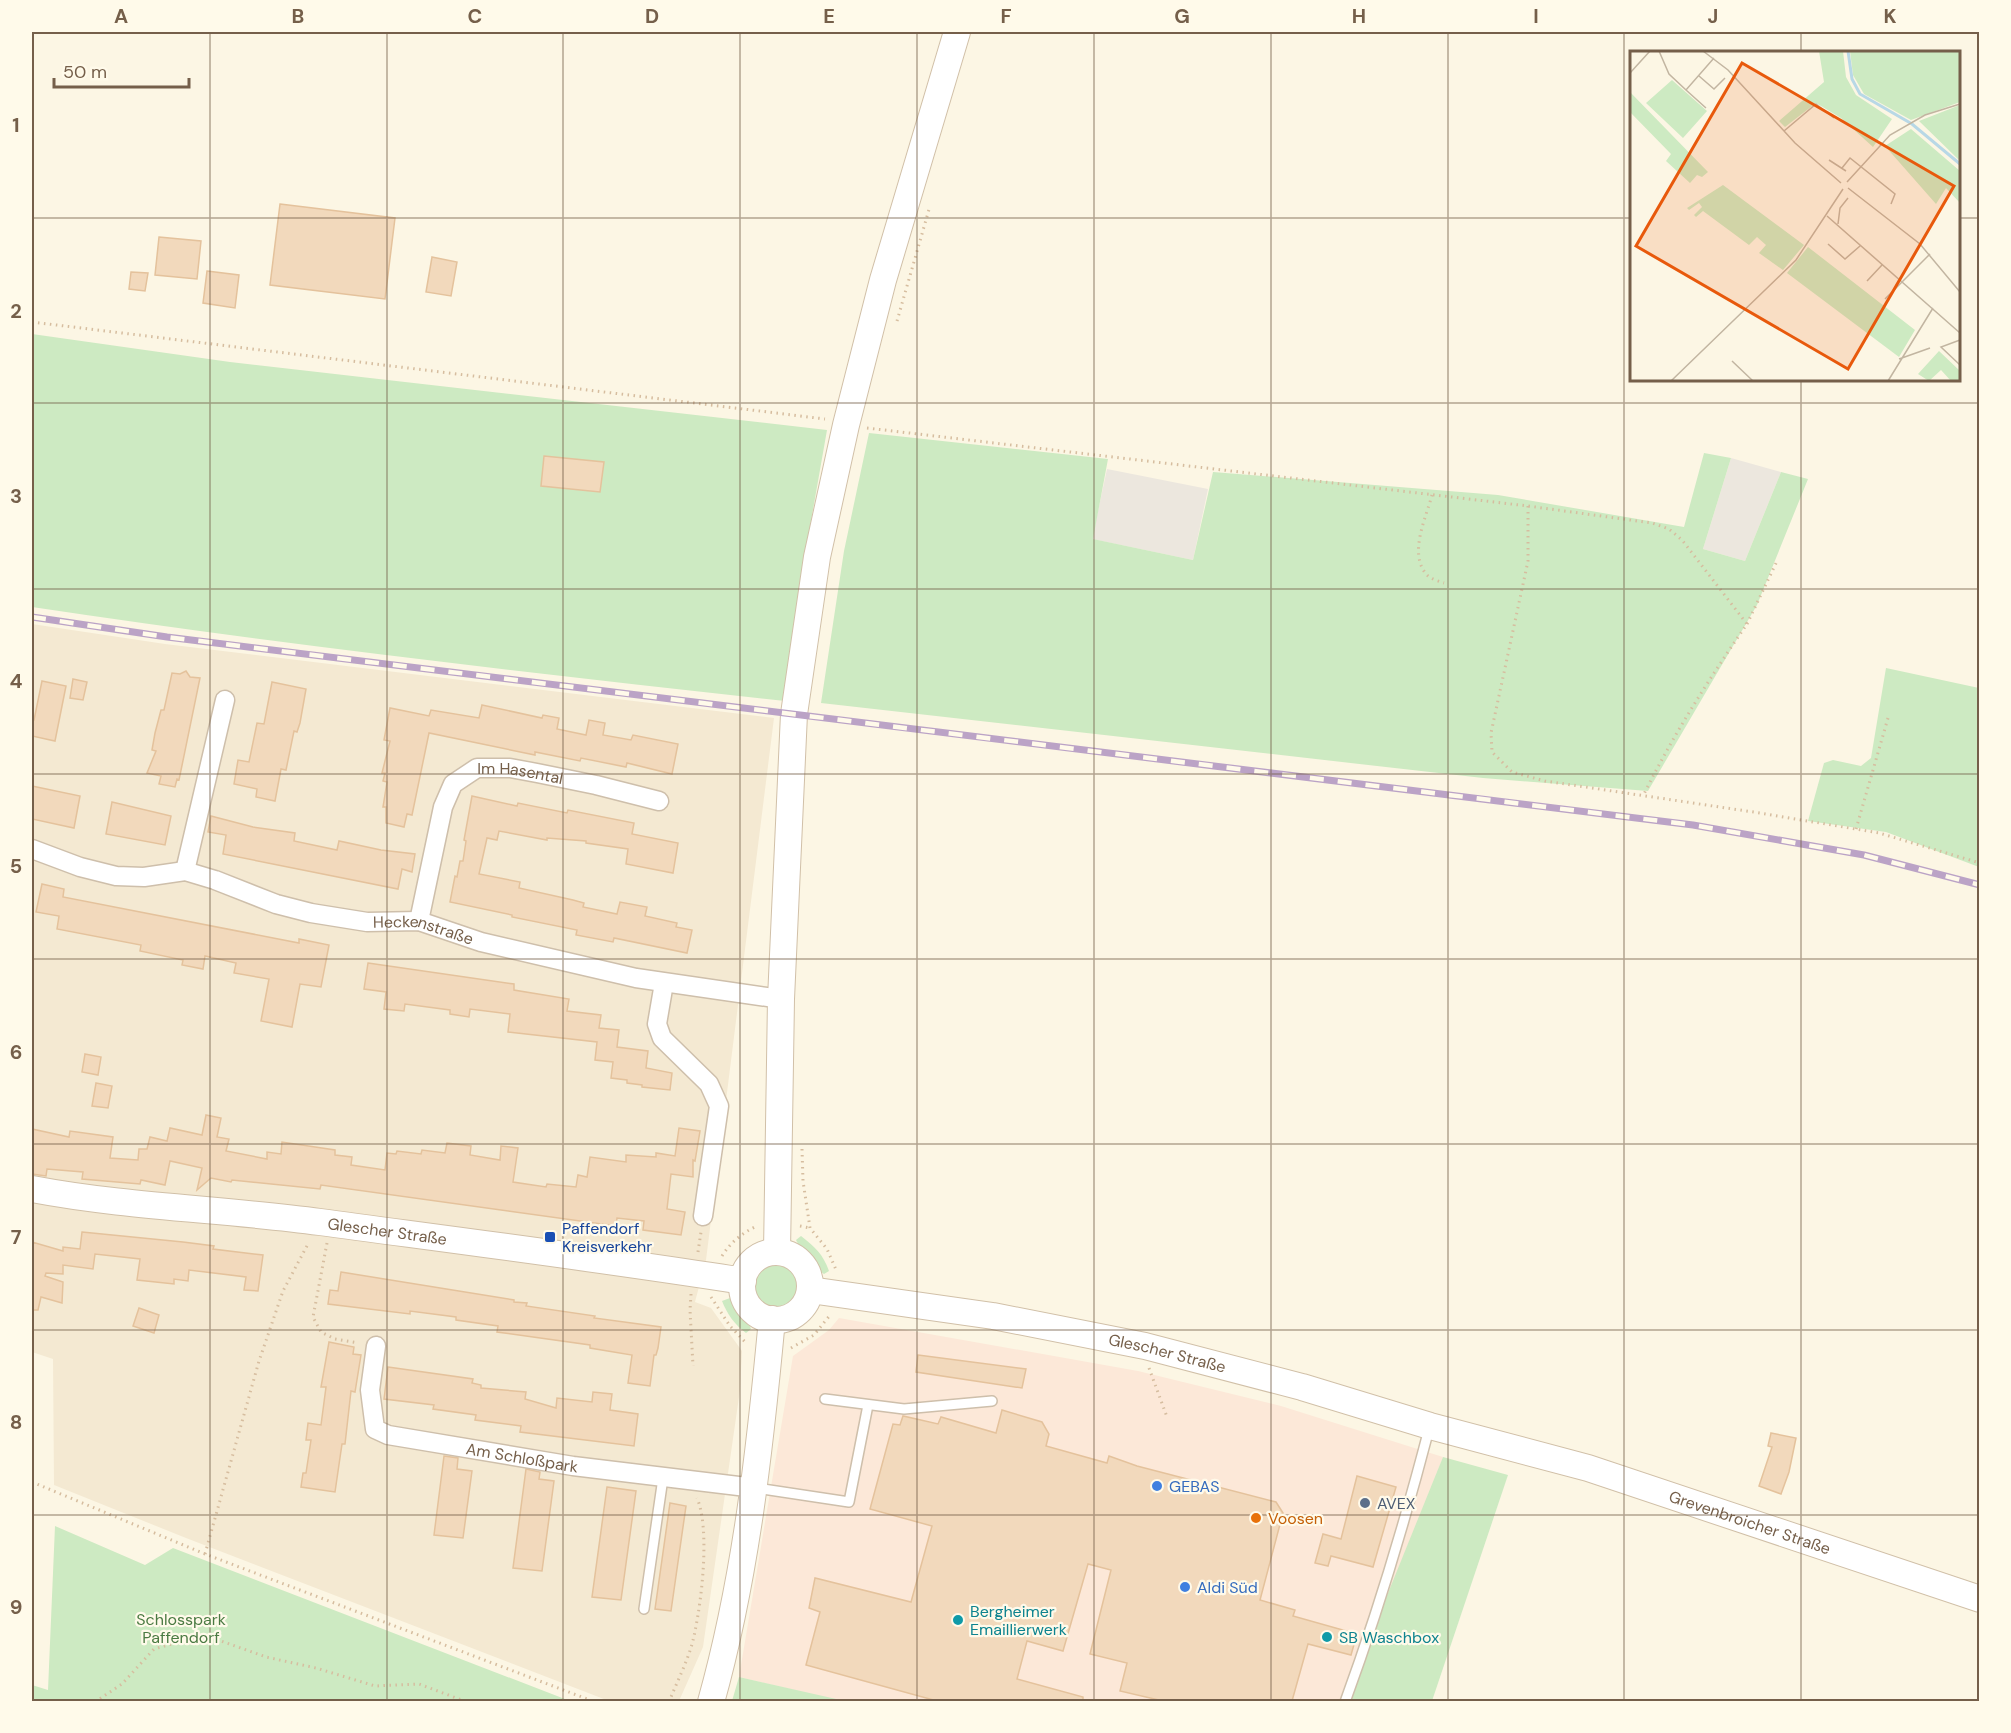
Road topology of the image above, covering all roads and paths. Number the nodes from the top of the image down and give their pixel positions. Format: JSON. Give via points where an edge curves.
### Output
{"nodes":[{"id":1,"x":957,"y":32,"type":"edge"},
{"id":2,"x":930,"y":203,"type":"dead end"},
{"id":3,"x":32,"y":322,"type":"edge"},
{"id":4,"x":895,"y":327,"type":"dead end"},
{"id":5,"x":860,"y":423,"type":"junction"},
{"id":6,"x":1432,"y":495,"type":"junction"},
{"id":7,"x":1528,"y":506,"type":"junction"},
{"id":8,"x":1778,"y":559,"type":"dead end"},
{"id":9,"x":1444,"y":584,"type":"dead end"},
{"id":10,"x":1747,"y":624,"type":"junction"},
{"id":11,"x":225,"y":700,"type":"dead end"},
{"id":12,"x":1888,"y":718,"type":"dead end"},
{"id":13,"x":1643,"y":795,"type":"junction"},
{"id":14,"x":659,"y":801,"type":"dead end"},
{"id":15,"x":1856,"y":829,"type":"junction"},
{"id":16,"x":32,"y":849,"type":"edge"},
{"id":17,"x":1980,"y":863,"type":"edge"},
{"id":18,"x":185,"y":872,"type":"junction"},
{"id":19,"x":419,"y":921,"type":"junction"},
{"id":20,"x":664,"y":983,"type":"junction"},
{"id":21,"x":781,"y":999,"type":"junction"},
{"id":22,"x":802,"y":1148,"type":"dead end"},
{"id":23,"x":32,"y":1189,"type":"edge"},
{"id":24,"x":703,"y":1216,"type":"joint"},
{"id":25,"x":325,"y":1223,"type":"junction"},
{"id":26,"x":777,"y":1252,"type":"junction"},
{"id":27,"x":697,"y":1260,"type":"dead end"},
{"id":28,"x":743,"y":1281,"type":"junction"},
{"id":29,"x":810,"y":1290,"type":"junction"},
{"id":30,"x":691,"y":1294,"type":"dead end"},
{"id":31,"x":837,"y":1295,"type":"junction"},
{"id":32,"x":772,"y":1319,"type":"junction"},
{"id":33,"x":376,"y":1346,"type":"joint"},
{"id":34,"x":769,"y":1351,"type":"junction"},
{"id":35,"x":1146,"y":1361,"type":"dead end"},
{"id":36,"x":693,"y":1366,"type":"dead end"},
{"id":37,"x":825,"y":1399,"type":"dead end"},
{"id":38,"x":992,"y":1401,"type":"dead end"},
{"id":39,"x":868,"y":1405,"type":"junction"},
{"id":40,"x":1167,"y":1417,"type":"dead end"},
{"id":41,"x":1430,"y":1426,"type":"junction"},
{"id":42,"x":1519,"y":1450,"type":"joint"},
{"id":43,"x":663,"y":1478,"type":"junction"},
{"id":44,"x":689,"y":1479,"type":"junction"},
{"id":45,"x":32,"y":1482,"type":"edge"},
{"id":46,"x":755,"y":1488,"type":"junction"},
{"id":47,"x":205,"y":1554,"type":"junction"},
{"id":48,"x":1980,"y":1599,"type":"edge"},
{"id":49,"x":644,"y":1609,"type":"dead end"},
{"id":50,"x":95,"y":1701,"type":"edge"},
{"id":51,"x":467,"y":1701,"type":"edge"},
{"id":52,"x":595,"y":1701,"type":"edge"},
{"id":53,"x":669,"y":1701,"type":"edge"},
{"id":54,"x":711,"y":1701,"type":"edge"},
{"id":55,"x":1345,"y":1701,"type":"edge"}],
"edges":[{"from":1,"to":5,"type":"street","via":[[883,280]]},
{"from":2,"to":4,"type":"path"},
{"from":3,"to":5,"type":"path"},
{"from":5,"to":6,"type":"path"},
{"from":5,"to":21,"type":"street","via":[[817,557],[794,714]]},
{"from":6,"to":7,"type":"path"},
{"from":6,"to":9,"type":"path","via":[[1418,547],[1419,558],[1427,575]]},
{"from":7,"to":10,"type":"path","via":[[1652,523],[1668,530],[1682,540]]},
{"from":7,"to":13,"type":"path","via":[[1528,561],[1491,733],[1492,752],[1512,772],[1545,781]]},
{"from":8,"to":10,"type":"path"},
{"from":10,"to":13,"type":"path","via":[[1678,729]]},
{"from":11,"to":18,"type":"street"},
{"from":12,"to":15,"type":"path"},
{"from":13,"to":15,"type":"path"},
{"from":14,"to":19,"type":"street","name":"Im Hasental","via":[[528,771],[477,768],[453,784],[443,807]]},
{"from":15,"to":17,"type":"path"},
{"from":16,"to":18,"type":"street","name":"Heckenstraße","via":[[116,876]]},
{"from":18,"to":19,"type":"street","name":"Heckenstraße","via":[[311,913],[367,922]]},
{"from":19,"to":20,"type":"street","name":"Heckenstraße","via":[[481,942]]},
{"from":20,"to":21,"type":"street","name":"Heckenstraße"},
{"from":20,"to":24,"type":"street","via":[[657,1024],[662,1038],[709,1084],[719,1106]]},
{"from":21,"to":26,"type":"street"},
{"from":22,"to":31,"type":"path","via":[[810,1228],[827,1249],[840,1278]]},
{"from":23,"to":25,"type":"street","name":"Glescher Straße"},
{"from":24,"to":27,"type":"path"},
{"from":25,"to":28,"type":"street","name":"Glescher Straße"},
{"from":25,"to":33,"type":"path","via":[[313,1317],[321,1332],[335,1340]]},
{"from":25,"to":47,"type":"path","via":[[283,1291],[259,1361]]},
{"from":26,"to":28,"type":"street","via":[[754,1261]]},
{"from":26,"to":29,"type":"street","via":[[802,1264]]},
{"from":28,"to":32,"type":"street","via":[[746,1302],[753,1311]]},
{"from":29,"to":31,"type":"street","name":"Glescher Straße"},
{"from":29,"to":32,"type":"street","via":[[796,1314]]},
{"from":30,"to":36,"type":"path"},
{"from":31,"to":34,"type":"path","via":[[836,1309],[814,1335],[789,1348]]},
{"from":31,"to":41,"type":"street","name":"Glescher Straße","via":[[993,1316],[1145,1346]]},
{"from":32,"to":34,"type":"street"},
{"from":33,"to":43,"type":"street","name":"Am Schloßpark","via":[[370,1390],[375,1429],[388,1435],[573,1467]]},
{"from":34,"to":46,"type":"street"},
{"from":35,"to":40,"type":"path"},
{"from":37,"to":39,"type":"lane"},
{"from":38,"to":39,"type":"lane","via":[[904,1409]]},
{"from":39,"to":46,"type":"lane","via":[[849,1502]]},
{"from":41,"to":42,"type":"street","name":"Glescher Straße"},
{"from":41,"to":55,"type":"lane","via":[[1402,1530]]},
{"from":42,"to":48,"type":"street","name":"Grevenbroicher Straße","via":[[1588,1468]]},
{"from":43,"to":44,"type":"street","name":"Am Schloßpark"},
{"from":43,"to":49,"type":"lane"},
{"from":44,"to":46,"type":"street","name":"Am Schloßpark"},
{"from":44,"to":53,"type":"path","via":[[702,1509],[704,1558],[695,1633]]},
{"from":45,"to":47,"type":"path"},
{"from":46,"to":54,"type":"street"},
{"from":47,"to":52,"type":"path"},
{"from":50,"to":51,"type":"path","via":[[122,1684],[154,1649],[197,1637],[375,1686],[419,1684]]}]}
